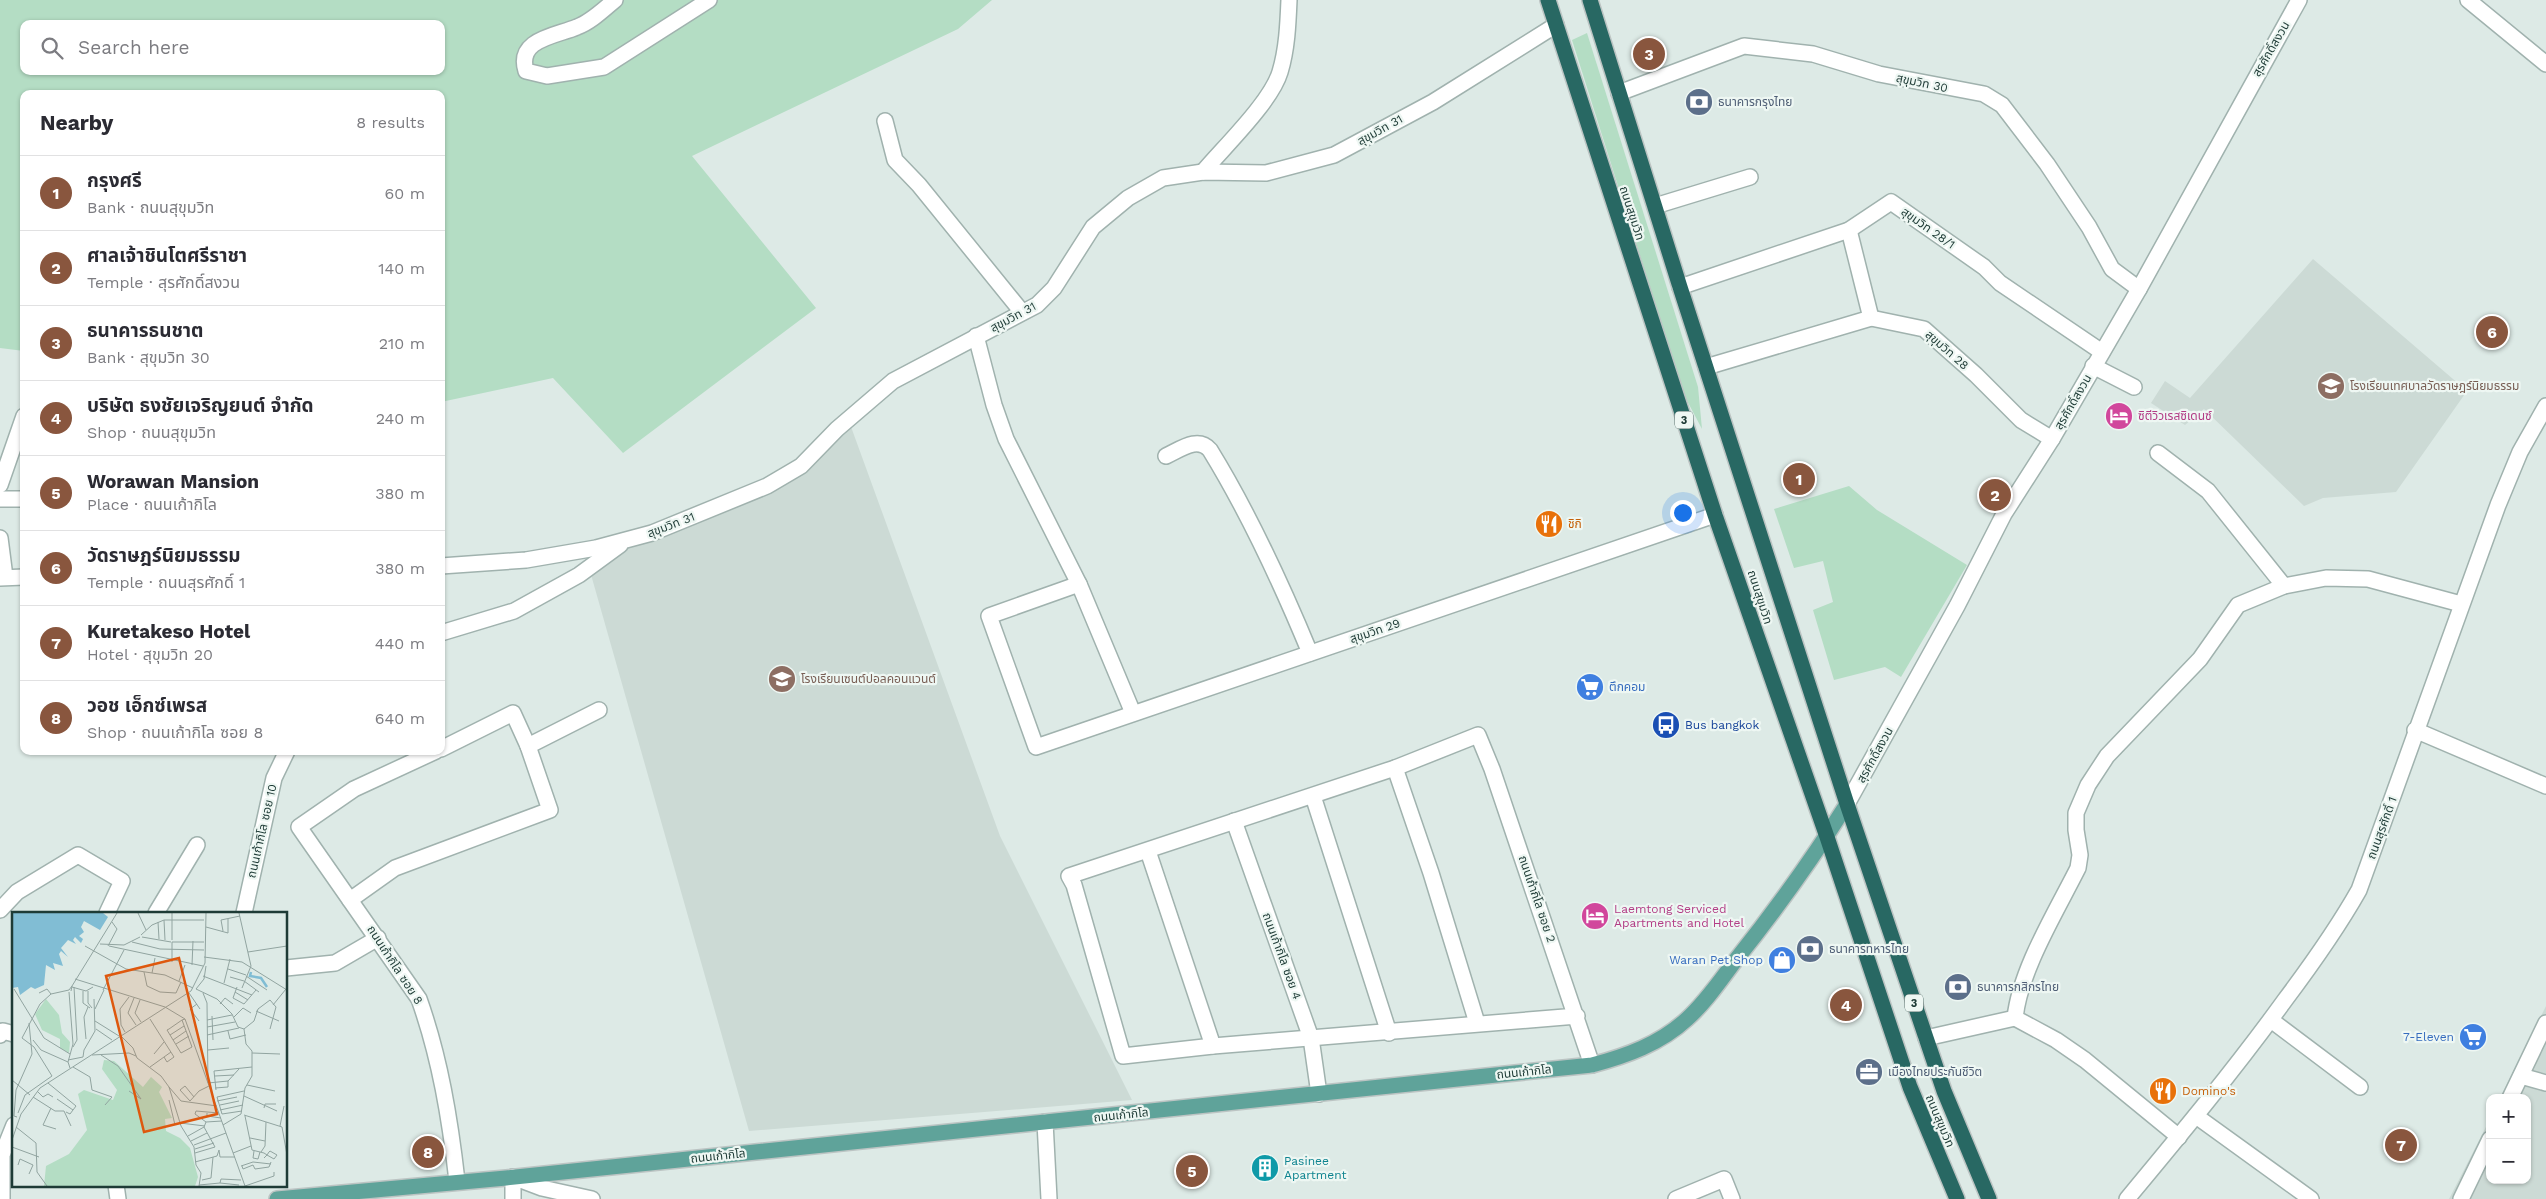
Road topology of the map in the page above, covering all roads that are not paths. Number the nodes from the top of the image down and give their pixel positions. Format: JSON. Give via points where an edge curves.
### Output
{"nodes":[{"id":1,"x":615,"y":0,"type":"edge"},
{"id":2,"x":709,"y":0,"type":"edge"},
{"id":3,"x":1289,"y":0,"type":"edge"},
{"id":4,"x":1548,"y":0,"type":"edge"},
{"id":5,"x":1590,"y":0,"type":"edge"},
{"id":6,"x":2299,"y":0,"type":"edge"},
{"id":7,"x":2468,"y":0,"type":"edge"},
{"id":8,"x":1556,"y":25,"type":"junction"},
{"id":9,"x":2546,"y":64,"type":"edge"},
{"id":10,"x":1620,"y":93,"type":"junction"},
{"id":11,"x":885,"y":121,"type":"dead end"},
{"id":12,"x":1203,"y":172,"type":"junction"},
{"id":13,"x":1750,"y":177,"type":"dead end"},
{"id":14,"x":1654,"y":206,"type":"junction"},
{"id":15,"x":1849,"y":230,"type":"junction"},
{"id":16,"x":1680,"y":287,"type":"junction"},
{"id":17,"x":2138,"y":290,"type":"junction"},
{"id":18,"x":1022,"y":312,"type":"junction"},
{"id":19,"x":1872,"y":318,"type":"junction"},
{"id":20,"x":976,"y":336,"type":"junction"},
{"id":21,"x":2102,"y":352,"type":"junction"},
{"id":22,"x":2094,"y":366,"type":"junction"},
{"id":23,"x":1706,"y":367,"type":"junction"},
{"id":24,"x":2134,"y":387,"type":"dead end"},
{"id":25,"x":2546,"y":406,"type":"edge"},
{"id":26,"x":20,"y":427,"type":"edge"},
{"id":27,"x":2052,"y":439,"type":"junction"},
{"id":28,"x":2158,"y":453,"type":"dead end"},
{"id":29,"x":1166,"y":456,"type":"dead end"},
{"id":30,"x":0,"y":484,"type":"edge"},
{"id":31,"x":0,"y":499,"type":"edge"},
{"id":32,"x":20,"y":499,"type":"edge"},
{"id":33,"x":1715,"y":515,"type":"junction"},
{"id":34,"x":0,"y":538,"type":"edge"},
{"id":35,"x":628,"y":540,"type":"junction"},
{"id":36,"x":445,"y":566,"type":"edge"},
{"id":37,"x":2,"y":577,"type":"edge"},
{"id":38,"x":20,"y":577,"type":"edge"},
{"id":39,"x":1079,"y":584,"type":"junction"},
{"id":40,"x":2284,"y":586,"type":"junction"},
{"id":41,"x":2461,"y":604,"type":"junction"},
{"id":42,"x":445,"y":632,"type":"edge"},
{"id":43,"x":1310,"y":653,"type":"junction"},
{"id":44,"x":599,"y":710,"type":"dead end"},
{"id":45,"x":1133,"y":713,"type":"junction"},
{"id":46,"x":2415,"y":730,"type":"junction"},
{"id":47,"x":528,"y":746,"type":"junction"},
{"id":48,"x":445,"y":747,"type":"edge"},
{"id":49,"x":285,"y":755,"type":"edge"},
{"id":50,"x":427,"y":755,"type":"edge"},
{"id":51,"x":1395,"y":768,"type":"junction"},
{"id":52,"x":2546,"y":786,"type":"edge"},
{"id":53,"x":1313,"y":796,"type":"junction"},
{"id":54,"x":1847,"y":804,"type":"junction"},
{"id":55,"x":1234,"y":821,"type":"junction"},
{"id":56,"x":1827,"y":837,"type":"junction"},
{"id":57,"x":197,"y":844,"type":"dead end"},
{"id":58,"x":1148,"y":851,"type":"junction"},
{"id":59,"x":350,"y":900,"type":"junction"},
{"id":60,"x":0,"y":910,"type":"edge"},
{"id":61,"x":107,"y":912,"type":"edge"},
{"id":62,"x":157,"y":912,"type":"edge"},
{"id":63,"x":244,"y":912,"type":"edge"},
{"id":64,"x":378,"y":938,"type":"junction"},
{"id":65,"x":288,"y":968,"type":"edge"},
{"id":66,"x":1577,"y":1016,"type":"junction"},
{"id":67,"x":2015,"y":1018,"type":"junction"},
{"id":68,"x":2271,"y":1020,"type":"junction"},
{"id":69,"x":1477,"y":1023,"type":"junction"},
{"id":70,"x":2546,"y":1023,"type":"edge"},
{"id":71,"x":12,"y":1033,"type":"edge"},
{"id":72,"x":1389,"y":1033,"type":"junction"},
{"id":73,"x":0,"y":1035,"type":"edge"},
{"id":74,"x":1311,"y":1038,"type":"junction"},
{"id":75,"x":1926,"y":1038,"type":"junction"},
{"id":76,"x":1213,"y":1046,"type":"junction"},
{"id":77,"x":1592,"y":1065,"type":"junction"},
{"id":78,"x":2521,"y":1076,"type":"junction"},
{"id":79,"x":2546,"y":1083,"type":"edge"},
{"id":80,"x":2360,"y":1087,"type":"dead end"},
{"id":81,"x":1318,"y":1094,"type":"junction"},
{"id":82,"x":2512,"y":1094,"type":"edge"},
{"id":83,"x":2196,"y":1116,"type":"junction"},
{"id":84,"x":1045,"y":1122,"type":"junction"},
{"id":85,"x":12,"y":1130,"type":"edge"},
{"id":86,"x":2179,"y":1137,"type":"junction"},
{"id":87,"x":2486,"y":1147,"type":"edge"},
{"id":88,"x":510,"y":1178,"type":"junction"},
{"id":89,"x":457,"y":1181,"type":"junction"},
{"id":90,"x":116,"y":1186,"type":"edge"},
{"id":91,"x":2,"y":1199,"type":"edge"},
{"id":92,"x":118,"y":1199,"type":"edge"},
{"id":93,"x":277,"y":1199,"type":"edge"},
{"id":94,"x":502,"y":1199,"type":"edge"},
{"id":95,"x":513,"y":1199,"type":"edge"},
{"id":96,"x":592,"y":1199,"type":"edge"},
{"id":97,"x":1049,"y":1199,"type":"edge"},
{"id":98,"x":1676,"y":1199,"type":"edge"},
{"id":99,"x":1732,"y":1199,"type":"edge"},
{"id":100,"x":1957,"y":1199,"type":"edge"},
{"id":101,"x":1989,"y":1199,"type":"edge"},
{"id":102,"x":2127,"y":1199,"type":"edge"},
{"id":103,"x":2311,"y":1199,"type":"edge"},
{"id":104,"x":2461,"y":1199,"type":"edge"}],
"edges":[{"from":1,"to":2,"type":"street","via":[[579,27],[538,40],[527,52],[526,71],[548,76],[604,67]]},
{"from":3,"to":12,"type":"street","via":[[1287,39],[1280,74],[1268,96]]},
{"from":4,"to":8,"type":"highway","name":"ถนนสุขุมวิท","number":"3"},
{"from":5,"to":10,"type":"highway","name":"ถนนสุขุมวิท","number":"3"},
{"from":6,"to":17,"type":"street","name":"สุรศักดิ์สงวน"},
{"from":7,"to":9,"type":"street"},
{"from":8,"to":12,"type":"street","name":"สุขุมวิท 31","via":[[1432,102],[1334,156],[1266,173]]},
{"from":8,"to":33,"type":"highway","name":"ถนนสุขุมวิท","number":"3"},
{"from":10,"to":14,"type":"highway","name":"ถนนสุขุมวิท","number":"3"},
{"from":10,"to":17,"type":"street","name":"สุขุมวิท 30","via":[[1744,46],[1813,54],[1878,74],[1984,94],[2002,105],[2047,164],[2089,226],[2112,269]]},
{"from":11,"to":18,"type":"street","via":[[895,160],[920,185]]},
{"from":12,"to":18,"type":"street","name":"สุขุมวิท 31","via":[[1163,178],[1128,198],[1093,227],[1054,288],[1037,305]]},
{"from":13,"to":14,"type":"street"},
{"from":14,"to":16,"type":"highway","name":"ถนนสุขุมวิท","number":"3"},
{"from":15,"to":16,"type":"street","name":"สุขุมวิท 28/1"},
{"from":15,"to":19,"type":"street"},
{"from":15,"to":21,"type":"street","name":"สุขุมวิท 28/1","via":[[1891,202],[1984,267],[2000,283]]},
{"from":16,"to":23,"type":"highway","name":"ถนนสุขุมวิท","number":"3"},
{"from":17,"to":21,"type":"street","name":"สุรศักดิ์สงวน"},
{"from":18,"to":20,"type":"street","name":"สุขุมวิท 31"},
{"from":19,"to":23,"type":"street","name":"สุขุมวิท 28"},
{"from":19,"to":27,"type":"street","name":"สุขุมวิท 28","via":[[1924,330],[2022,420]]},
{"from":20,"to":35,"type":"street","name":"สุขุมวิท 31","via":[[893,381],[837,429],[801,466],[767,486]]},
{"from":20,"to":39,"type":"street","via":[[1006,438]]},
{"from":21,"to":22,"type":"street","name":"สุรศักดิ์สงวน"},
{"from":22,"to":24,"type":"street"},
{"from":22,"to":27,"type":"street","name":"สุรศักดิ์สงวน"},
{"from":23,"to":54,"type":"highway","name":"ถนนสุขุมวิท","number":"3"},
{"from":25,"to":41,"type":"street","name":"ถนนสุรศักดิ์ 1","via":[[2520,452]]},
{"from":26,"to":30,"type":"street"},
{"from":27,"to":54,"type":"street","name":"สุรศักดิ์สงวน","via":[[2004,514]]},
{"from":28,"to":40,"type":"street","via":[[2208,491]]},
{"from":29,"to":43,"type":"street","via":[[1197,443],[1205,444],[1210,450],[1247,514]]},
{"from":31,"to":32,"type":"street"},
{"from":33,"to":43,"type":"street","name":"สุขุมวิท 29"},
{"from":33,"to":56,"type":"highway","name":"ถนนสุขุมวิท","number":"3"},
{"from":34,"to":37,"type":"street"},
{"from":35,"to":36,"type":"street","name":"สุขุมวิท 31","via":[[568,555]]},
{"from":35,"to":42,"type":"street","via":[[579,575],[514,611]]},
{"from":37,"to":38,"type":"street"},
{"from":39,"to":45,"type":"street"},
{"from":39,"to":45,"type":"street","name":"สุขุมวิท 29","via":[[989,616],[1036,747]]},
{"from":40,"to":41,"type":"street","via":[[2326,578],[2368,579]]},
{"from":40,"to":67,"type":"street","via":[[2238,606],[2200,659],[2107,756],[2088,785],[2076,813],[2078,868],[2040,944],[2017,999]]},
{"from":41,"to":46,"type":"street","name":"ถนนสุรศักดิ์ 1"},
{"from":43,"to":45,"type":"street","name":"สุขุมวิท 29"},
{"from":44,"to":47,"type":"street"},
{"from":46,"to":52,"type":"street"},
{"from":46,"to":68,"type":"street","name":"ถนนสุรศักดิ์ 1","via":[[2358,890],[2338,928]]},
{"from":47,"to":48,"type":"street","via":[[512,712]]},
{"from":47,"to":59,"type":"street","via":[[550,810],[395,868]]},
{"from":49,"to":63,"type":"street","name":"ถนนเก้ากิโล ซอย 10","via":[[274,778]]},
{"from":50,"to":59,"type":"street","name":"ถนนเก้ากิโล ซอย 8","via":[[354,789],[299,827]]},
{"from":51,"to":53,"type":"street"},
{"from":51,"to":66,"type":"street","name":"ถนนเก้ากิโล ซอย 2","via":[[1478,735]]},
{"from":51,"to":69,"type":"street","via":[[1432,873]]},
{"from":53,"to":55,"type":"street"},
{"from":53,"to":72,"type":"street"},
{"from":54,"to":56,"type":"main road","name":"ถนนเก้ากิโล"},
{"from":54,"to":75,"type":"highway","name":"ถนนสุขุมวิท","number":"3"},
{"from":55,"to":58,"type":"street"},
{"from":55,"to":74,"type":"street","name":"ถนนเก้ากิโล ซอย 4"},
{"from":56,"to":77,"type":"main road","name":"ถนนเก้ากิโล","via":[[1757,934],[1686,1020],[1660,1039],[1626,1056]]},
{"from":56,"to":100,"type":"highway","name":"ถนนสุขุมวิท","number":"3","via":[[1910,1087]]},
{"from":57,"to":62,"type":"street"},
{"from":58,"to":76,"type":"street"},
{"from":58,"to":76,"type":"street","via":[[1069,876],[1123,1056]]},
{"from":59,"to":64,"type":"street","name":"ถนนเก้ากิโล ซอย 8"},
{"from":60,"to":61,"type":"street","via":[[17,892],[78,855],[122,881]]},
{"from":64,"to":65,"type":"street","via":[[335,963]]},
{"from":64,"to":89,"type":"street","name":"ถนนเก้ากิโล ซอย 8","via":[[420,999],[429,1026],[449,1109]]},
{"from":66,"to":69,"type":"street"},
{"from":66,"to":77,"type":"street","name":"ถนนเก้ากิโล ซอย 2"},
{"from":67,"to":75,"type":"street"},
{"from":67,"to":86,"type":"street","via":[[2085,1060]]},
{"from":68,"to":80,"type":"street"},
{"from":68,"to":83,"type":"street","name":"ถนนสุรศักดิ์ 1"},
{"from":69,"to":72,"type":"street"},
{"from":70,"to":78,"type":"street"},
{"from":71,"to":73,"type":"street","via":[[3,1030]]},
{"from":72,"to":74,"type":"street"},
{"from":74,"to":76,"type":"street"},
{"from":74,"to":81,"type":"street","name":"ถนนเก้ากิโล ซอย 4"},
{"from":75,"to":101,"type":"highway","name":"ถนนสุขุมวิท","number":"3"},
{"from":77,"to":81,"type":"main road","name":"ถนนเก้ากิโล"},
{"from":78,"to":79,"type":"street"},
{"from":78,"to":82,"type":"street"},
{"from":81,"to":84,"type":"main road","name":"ถนนเก้ากิโล"},
{"from":83,"to":86,"type":"street","name":"ถนนสุรศักดิ์ 1"},
{"from":83,"to":103,"type":"street"},
{"from":84,"to":88,"type":"main road","name":"ถนนเก้ากิโล"},
{"from":84,"to":97,"type":"street"},
{"from":85,"to":91,"type":"street","via":[[2,1154]]},
{"from":86,"to":102,"type":"street","name":"ถนนสุรศักดิ์ 1"},
{"from":87,"to":104,"type":"street"},
{"from":88,"to":89,"type":"main road","name":"ถนนเก้ากิโล"},
{"from":88,"to":94,"type":"street"},
{"from":88,"to":95,"type":"street"},
{"from":88,"to":96,"type":"street"},
{"from":89,"to":93,"type":"main road","name":"ถนนเก้ากิโล"},
{"from":90,"to":92,"type":"street"},
{"from":98,"to":99,"type":"street","via":[[1724,1179]]}]}
